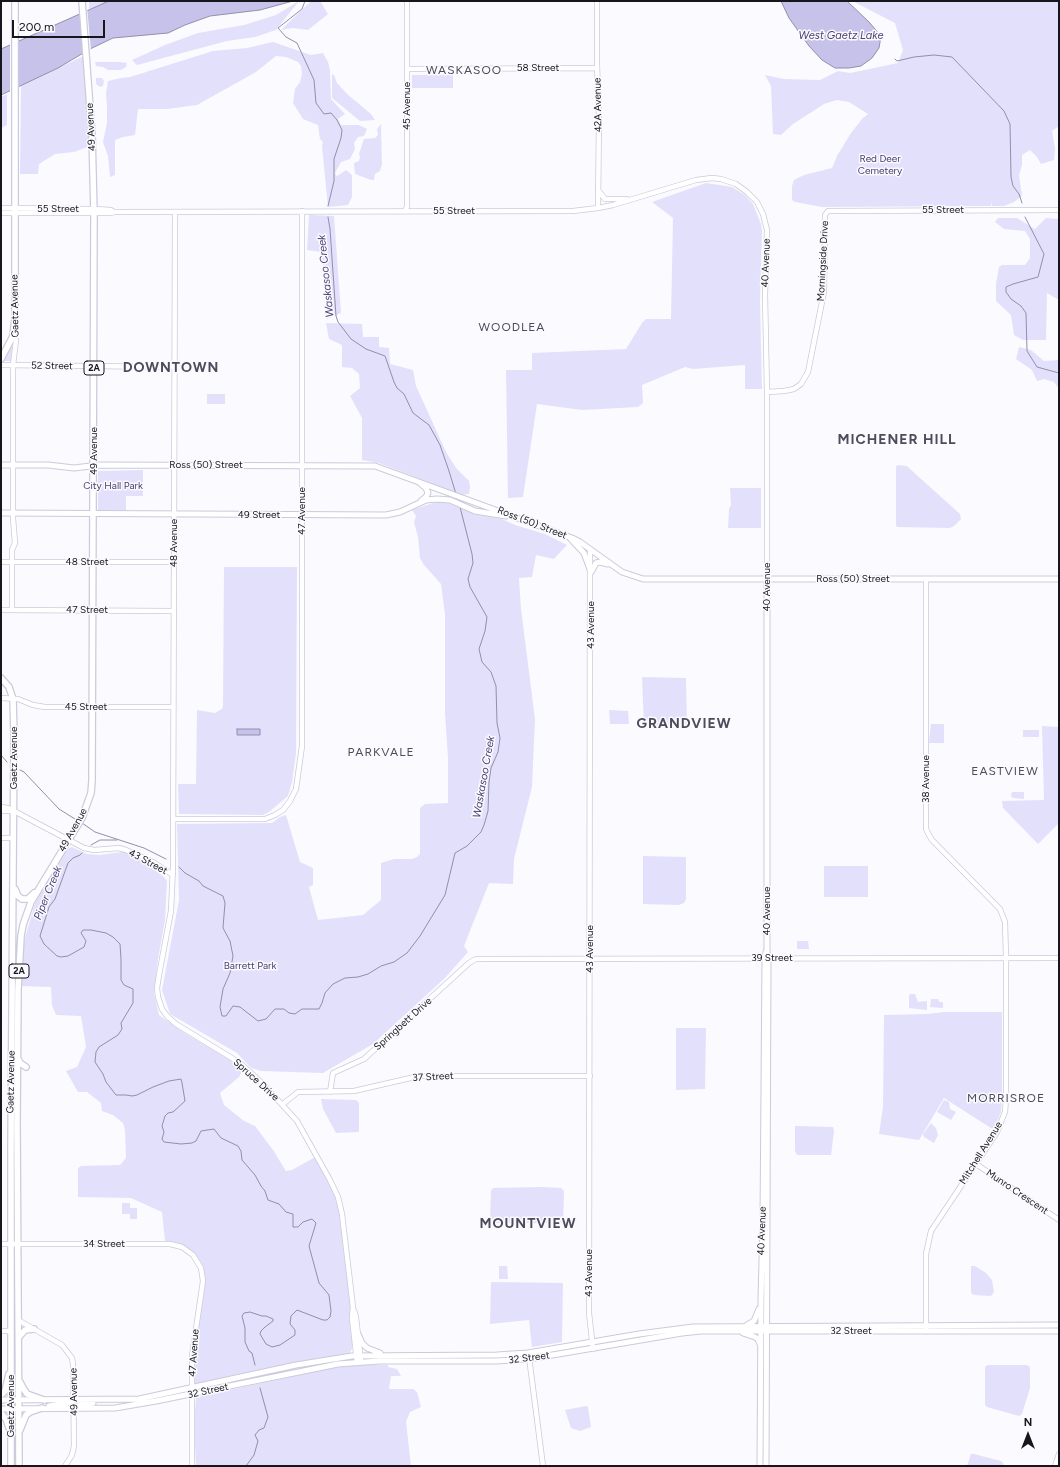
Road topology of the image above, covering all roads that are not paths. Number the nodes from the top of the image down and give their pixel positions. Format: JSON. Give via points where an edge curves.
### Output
{"nodes":[{"id":1,"x":15,"y":1,"type":"edge"},
{"id":2,"x":82,"y":1,"type":"edge"},
{"id":3,"x":407,"y":1,"type":"edge"},
{"id":4,"x":597,"y":1,"type":"edge"},
{"id":5,"x":597,"y":68,"type":"junction"},
{"id":6,"x":407,"y":69,"type":"junction"},
{"id":7,"x":598,"y":189,"type":"junction"},
{"id":8,"x":634,"y":199,"type":"junction"},
{"id":9,"x":1,"y":208,"type":"edge"},
{"id":10,"x":598,"y":208,"type":"junction"},
{"id":11,"x":1059,"y":210,"type":"edge"},
{"id":12,"x":14,"y":211,"type":"junction"},
{"id":13,"x":94,"y":211,"type":"junction"},
{"id":14,"x":302,"y":211,"type":"junction"},
{"id":15,"x":405,"y":211,"type":"junction"},
{"id":16,"x":828,"y":211,"type":"joint"},
{"id":17,"x":175,"y":212,"type":"junction"},
{"id":18,"x":1,"y":213,"type":"edge"},
{"id":19,"x":766,"y":225,"type":"joint"},
{"id":20,"x":13,"y":336,"type":"junction"},
{"id":21,"x":1,"y":359,"type":"edge"},
{"id":22,"x":1,"y":365,"type":"edge"},
{"id":23,"x":13,"y":365,"type":"junction"},
{"id":24,"x":94,"y":366,"type":"junction"},
{"id":25,"x":174,"y":366,"type":"junction"},
{"id":26,"x":767,"y":392,"type":"junction"},
{"id":27,"x":1,"y":465,"type":"edge"},
{"id":28,"x":13,"y":465,"type":"junction"},
{"id":29,"x":174,"y":465,"type":"junction"},
{"id":30,"x":302,"y":465,"type":"junction"},
{"id":31,"x":94,"y":466,"type":"junction"},
{"id":32,"x":412,"y":478,"type":"junction"},
{"id":33,"x":473,"y":501,"type":"junction"},
{"id":34,"x":418,"y":504,"type":"junction"},
{"id":35,"x":464,"y":506,"type":"junction"},
{"id":36,"x":484,"y":513,"type":"junction"},
{"id":37,"x":1,"y":514,"type":"edge"},
{"id":38,"x":13,"y":514,"type":"junction"},
{"id":39,"x":94,"y":514,"type":"junction"},
{"id":40,"x":174,"y":514,"type":"junction"},
{"id":41,"x":302,"y":515,"type":"junction"},
{"id":42,"x":512,"y":517,"type":"junction"},
{"id":43,"x":568,"y":536,"type":"junction"},
{"id":44,"x":590,"y":549,"type":"junction"},
{"id":45,"x":1,"y":562,"type":"edge"},
{"id":46,"x":12,"y":562,"type":"junction"},
{"id":47,"x":94,"y":562,"type":"junction"},
{"id":48,"x":173,"y":562,"type":"junction"},
{"id":49,"x":611,"y":565,"type":"junction"},
{"id":50,"x":591,"y":572,"type":"junction"},
{"id":51,"x":926,"y":579,"type":"junction"},
{"id":52,"x":1059,"y":579,"type":"edge"},
{"id":53,"x":767,"y":580,"type":"junction"},
{"id":54,"x":1,"y":610,"type":"edge"},
{"id":55,"x":12,"y":610,"type":"junction"},
{"id":56,"x":93,"y":610,"type":"junction"},
{"id":57,"x":173,"y":611,"type":"junction"},
{"id":58,"x":1,"y":678,"type":"edge"},
{"id":59,"x":1,"y":698,"type":"edge"},
{"id":60,"x":13,"y":699,"type":"junction"},
{"id":61,"x":93,"y":707,"type":"junction"},
{"id":62,"x":173,"y":707,"type":"junction"},
{"id":63,"x":1,"y":808,"type":"edge"},
{"id":64,"x":14,"y":810,"type":"junction"},
{"id":65,"x":1,"y":811,"type":"edge"},
{"id":66,"x":173,"y":820,"type":"junction"},
{"id":67,"x":1,"y":838,"type":"edge"},
{"id":68,"x":14,"y":838,"type":"junction"},
{"id":69,"x":68,"y":840,"type":"junction"},
{"id":70,"x":173,"y":874,"type":"junction"},
{"id":71,"x":14,"y":885,"type":"junction"},
{"id":72,"x":39,"y":887,"type":"junction"},
{"id":73,"x":1006,"y":948,"type":"joint"},
{"id":74,"x":484,"y":958,"type":"joint"},
{"id":75,"x":590,"y":958,"type":"junction"},
{"id":76,"x":767,"y":958,"type":"junction"},
{"id":77,"x":1006,"y":958,"type":"junction"},
{"id":78,"x":1059,"y":958,"type":"edge"},
{"id":79,"x":18,"y":1059,"type":"junction"},
{"id":80,"x":18,"y":1073,"type":"junction"},
{"id":81,"x":590,"y":1076,"type":"junction"},
{"id":82,"x":330,"y":1092,"type":"junction"},
{"id":83,"x":282,"y":1104,"type":"junction"},
{"id":84,"x":976,"y":1164,"type":"junction"},
{"id":85,"x":1059,"y":1220,"type":"edge"},
{"id":86,"x":1,"y":1244,"type":"edge"},
{"id":87,"x":14,"y":1244,"type":"junction"},
{"id":88,"x":199,"y":1264,"type":"joint"},
{"id":89,"x":11,"y":1280,"type":"junction"},
{"id":90,"x":761,"y":1300,"type":"junction"},
{"id":91,"x":353,"y":1306,"type":"junction"},
{"id":92,"x":18,"y":1320,"type":"junction"},
{"id":93,"x":926,"y":1325,"type":"junction"},
{"id":94,"x":1059,"y":1325,"type":"edge"},
{"id":95,"x":746,"y":1326,"type":"junction"},
{"id":96,"x":761,"y":1328,"type":"junction"},
{"id":97,"x":767,"y":1328,"type":"junction"},
{"id":98,"x":34,"y":1329,"type":"junction"},
{"id":99,"x":1,"y":1331,"type":"edge"},
{"id":100,"x":11,"y":1331,"type":"junction"},
{"id":101,"x":734,"y":1331,"type":"junction"},
{"id":102,"x":926,"y":1332,"type":"junction"},
{"id":103,"x":1059,"y":1332,"type":"edge"},
{"id":104,"x":358,"y":1334,"type":"junction"},
{"id":105,"x":18,"y":1338,"type":"junction"},
{"id":106,"x":592,"y":1342,"type":"junction"},
{"id":107,"x":761,"y":1345,"type":"junction"},
{"id":108,"x":593,"y":1349,"type":"junction"},
{"id":109,"x":528,"y":1353,"type":"junction"},
{"id":110,"x":389,"y":1355,"type":"junction"},
{"id":111,"x":358,"y":1356,"type":"junction"},
{"id":112,"x":529,"y":1359,"type":"junction"},
{"id":113,"x":18,"y":1362,"type":"junction"},
{"id":114,"x":359,"y":1362,"type":"junction"},
{"id":115,"x":11,"y":1364,"type":"junction"},
{"id":116,"x":18,"y":1378,"type":"junction"},
{"id":117,"x":191,"y":1391,"type":"junction"},
{"id":118,"x":1,"y":1395,"type":"edge"},
{"id":119,"x":1,"y":1400,"type":"edge"},
{"id":120,"x":11,"y":1400,"type":"junction"},
{"id":121,"x":18,"y":1400,"type":"junction"},
{"id":122,"x":44,"y":1400,"type":"junction"},
{"id":123,"x":74,"y":1400,"type":"junction"},
{"id":124,"x":105,"y":1400,"type":"junction"},
{"id":125,"x":42,"y":1408,"type":"junction"},
{"id":126,"x":1,"y":1409,"type":"edge"},
{"id":127,"x":11,"y":1409,"type":"junction"},
{"id":128,"x":18,"y":1409,"type":"junction"},
{"id":129,"x":74,"y":1409,"type":"junction"},
{"id":130,"x":1,"y":1413,"type":"edge"},
{"id":131,"x":11,"y":1435,"type":"junction"},
{"id":132,"x":19,"y":1436,"type":"junction"},
{"id":133,"x":1059,"y":1454,"type":"edge"},
{"id":134,"x":11,"y":1466,"type":"edge"},
{"id":135,"x":19,"y":1466,"type":"edge"},
{"id":136,"x":65,"y":1466,"type":"edge"},
{"id":137,"x":192,"y":1466,"type":"edge"},
{"id":138,"x":543,"y":1466,"type":"edge"},
{"id":139,"x":760,"y":1466,"type":"edge"},
{"id":140,"x":766,"y":1466,"type":"edge"},
{"id":141,"x":1055,"y":1466,"type":"edge"}],
"edges":[{"from":1,"to":12,"type":"main road","name":"Gaetz Avenue"},
{"from":2,"to":13,"type":"main road","name":"49 Avenue","number":"2A","via":[[89,85]]},
{"from":3,"to":6,"type":"street","name":"45 Avenue"},
{"from":4,"to":5,"type":"street","name":"42A Avenue"},
{"from":5,"to":6,"type":"street","name":"58 Street"},
{"from":5,"to":7,"type":"street","name":"42A Avenue"},
{"from":6,"to":15,"type":"street","name":"45 Avenue"},
{"from":7,"to":8,"type":"street","via":[[607,199]]},
{"from":7,"to":10,"type":"street","name":"42A Avenue"},
{"from":8,"to":10,"type":"street","name":"55 Street"},
{"from":8,"to":19,"type":"street","name":"55 Street","via":[[696,180],[721,179],[736,184],[747,192],[760,208]]},
{"from":9,"to":12,"type":"street","name":"55 Street"},
{"from":10,"to":15,"type":"street","name":"55 Street","via":[[549,211]]},
{"from":11,"to":16,"type":"street","name":"55 Street"},
{"from":12,"to":13,"type":"street","name":"55 Street"},
{"from":12,"to":18,"type":"street","name":"55 Street"},
{"from":12,"to":20,"type":"main road","name":"Gaetz Avenue"},
{"from":13,"to":17,"type":"street","name":"55 Street"},
{"from":13,"to":24,"type":"main road","name":"49 Avenue","number":"2A"},
{"from":14,"to":15,"type":"street","name":"55 Street"},
{"from":14,"to":17,"type":"street","name":"55 Street"},
{"from":14,"to":30,"type":"street","name":"47 Avenue"},
{"from":16,"to":26,"type":"street","name":"Morningside Drive","via":[[825,214],[824,290],[809,368],[798,387]]},
{"from":17,"to":25,"type":"street","name":"48 Avenue"},
{"from":19,"to":26,"type":"street","name":"40 Avenue"},
{"from":20,"to":21,"type":"main road"},
{"from":20,"to":23,"type":"street","name":"Gaetz Avenue","via":[[16,340]]},
{"from":22,"to":23,"type":"street","name":"52 Street"},
{"from":23,"to":24,"type":"street","name":"52 Street"},
{"from":23,"to":28,"type":"street","name":"Gaetz Avenue"},
{"from":24,"to":25,"type":"street","name":"52 Street"},
{"from":24,"to":31,"type":"main road","name":"49 Avenue","number":"2A"},
{"from":25,"to":29,"type":"street","name":"48 Avenue"},
{"from":26,"to":53,"type":"street","name":"40 Avenue"},
{"from":27,"to":28,"type":"main road","name":"Ross (50) Street"},
{"from":28,"to":31,"type":"main road","name":"Ross (50) Street","via":[[68,468]]},
{"from":28,"to":38,"type":"street","name":"Gaetz Avenue"},
{"from":29,"to":30,"type":"main road","name":"Ross (50) Street"},
{"from":29,"to":31,"type":"main road","name":"Ross (50) Street"},
{"from":29,"to":40,"type":"street","name":"48 Avenue"},
{"from":30,"to":32,"type":"main road","name":"Ross (50) Street","via":[[370,465]]},
{"from":30,"to":41,"type":"street","name":"47 Avenue"},
{"from":31,"to":39,"type":"main road","name":"49 Avenue","number":"2A"},
{"from":32,"to":33,"type":"main road","name":"Ross (50) Street"},
{"from":32,"to":34,"type":"main road","via":[[428,491],[426,497]]},
{"from":33,"to":35,"type":"main road"},
{"from":33,"to":36,"type":"main road","via":[[477,509]]},
{"from":33,"to":42,"type":"main road","name":"Ross (50) Street"},
{"from":34,"to":35,"type":"main road","name":"49 Street","via":[[437,499]]},
{"from":34,"to":41,"type":"main road","name":"49 Street","via":[[390,515]]},
{"from":35,"to":36,"type":"main road","name":"49 Street"},
{"from":36,"to":42,"type":"main road","name":"49 Street"},
{"from":37,"to":38,"type":"main road","name":"49 Street"},
{"from":38,"to":39,"type":"main road","name":"49 Street"},
{"from":38,"to":46,"type":"street","name":"Gaetz Avenue","via":[[15,543]]},
{"from":39,"to":40,"type":"main road","name":"49 Street"},
{"from":39,"to":47,"type":"main road","name":"49 Avenue","number":"2A"},
{"from":40,"to":41,"type":"main road","name":"49 Street"},
{"from":40,"to":48,"type":"street","name":"48 Avenue"},
{"from":41,"to":66,"type":"street","name":"47 Avenue","via":[[302,746],[296,789],[286,807],[275,816],[261,820]]},
{"from":42,"to":43,"type":"main road","name":"Ross (50) Street"},
{"from":43,"to":44,"type":"main road","name":"Ross (50) Street"},
{"from":43,"to":50,"type":"main road","via":[[584,553]]},
{"from":44,"to":49,"type":"main road","name":"Ross (50) Street"},
{"from":44,"to":50,"type":"street","name":"43 Avenue"},
{"from":45,"to":46,"type":"street","name":"48 Street"},
{"from":46,"to":47,"type":"street","name":"48 Street"},
{"from":46,"to":55,"type":"street","name":"Gaetz Avenue"},
{"from":47,"to":48,"type":"street","name":"48 Street"},
{"from":47,"to":56,"type":"main road","name":"49 Avenue","number":"2A"},
{"from":48,"to":57,"type":"street","name":"48 Avenue"},
{"from":49,"to":50,"type":"main road","via":[[597,562]]},
{"from":49,"to":53,"type":"main road","name":"Ross (50) Street","via":[[628,575],[646,579]]},
{"from":50,"to":75,"type":"street","name":"43 Avenue"},
{"from":51,"to":52,"type":"main road","name":"Ross (50) Street"},
{"from":51,"to":53,"type":"main road","name":"Ross (50) Street"},
{"from":51,"to":73,"type":"street","name":"38 Avenue","via":[[926,829],[932,840],[1000,909],[1005,922]]},
{"from":53,"to":76,"type":"main road","name":"40 Avenue"},
{"from":54,"to":55,"type":"street","name":"47 Street"},
{"from":55,"to":56,"type":"street","name":"47 Street"},
{"from":56,"to":57,"type":"street","name":"47 Street"},
{"from":56,"to":61,"type":"main road","name":"49 Avenue","number":"2A"},
{"from":57,"to":62,"type":"street","name":"48 Avenue"},
{"from":58,"to":60,"type":"main road","number":"2A"},
{"from":59,"to":60,"type":"street","name":"45 Street"},
{"from":60,"to":61,"type":"street","name":"45 Street","via":[[41,707]]},
{"from":60,"to":64,"type":"main road","name":"Gaetz Avenue","number":"2A"},
{"from":61,"to":62,"type":"street","name":"45 Street"},
{"from":61,"to":69,"type":"main road","name":"49 Avenue","number":"2A","via":[[92,781],[88,803]]},
{"from":62,"to":66,"type":"street","name":"48 Avenue"},
{"from":63,"to":64,"type":"street","name":"43 Street"},
{"from":64,"to":65,"type":"street"},
{"from":64,"to":68,"type":"main road","name":"Gaetz Avenue","number":"2A"},
{"from":64,"to":69,"type":"street","name":"43 Street"},
{"from":66,"to":70,"type":"street","name":"48 Avenue"},
{"from":67,"to":68,"type":"street"},
{"from":68,"to":71,"type":"main road","name":"Gaetz Avenue","number":"2A"},
{"from":69,"to":70,"type":"street","name":"43 Street","via":[[90,850],[126,850]]},
{"from":69,"to":72,"type":"main road","name":"49 Avenue","number":"2A"},
{"from":70,"to":83,"type":"street","name":"Spruce Drive","via":[[171,917],[157,988],[162,1009],[176,1024],[240,1063]]},
{"from":71,"to":72,"type":"main road","via":[[18,896],[24,900]]},
{"from":71,"to":87,"type":"main road","name":"Gaetz Avenue","number":"2A","via":[[11,1130]]},
{"from":72,"to":79,"type":"main road","name":"Gaetz Avenue","number":"2A","via":[[31,902],[21,936]]},
{"from":73,"to":77,"type":"street","name":"Mitchell Avenue"},
{"from":74,"to":75,"type":"street","name":"39 Street"},
{"from":74,"to":82,"type":"street","name":"Springbett Drive","via":[[472,960],[364,1059],[333,1073]]},
{"from":75,"to":76,"type":"street","name":"39 Street"},
{"from":75,"to":81,"type":"street","name":"43 Avenue"},
{"from":76,"to":77,"type":"street","name":"39 Street"},
{"from":76,"to":90,"type":"main road","name":"40 Avenue"},
{"from":76,"to":97,"type":"main road","name":"40 Avenue"},
{"from":77,"to":78,"type":"street","name":"39 Street"},
{"from":77,"to":84,"type":"street","name":"Mitchell Avenue","via":[[1005,1112],[999,1129]]},
{"from":79,"to":80,"type":"main road","name":"Gaetz Avenue","number":"2A"},
{"from":79,"to":80,"type":"main road","via":[[26,1066]]},
{"from":80,"to":87,"type":"main road","name":"Gaetz Avenue","number":"2A"},
{"from":81,"to":82,"type":"street","name":"37 Street","via":[[420,1076],[358,1091]]},
{"from":81,"to":106,"type":"street","name":"43 Avenue","via":[[589,1313]]},
{"from":82,"to":83,"type":"street","name":"37 Street","via":[[298,1092]]},
{"from":83,"to":91,"type":"street","name":"Spruce Drive","via":[[297,1121],[338,1197]]},
{"from":84,"to":85,"type":"street","name":"Munro Crescent"},
{"from":84,"to":93,"type":"street","name":"Mitchell Avenue","via":[[929,1235],[926,1254]]},
{"from":86,"to":87,"type":"street","name":"34 Street"},
{"from":87,"to":88,"type":"street","name":"34 Street","via":[[170,1244],[186,1249]]},
{"from":87,"to":89,"type":"main road","name":"Gaetz Avenue","number":"2A"},
{"from":87,"to":92,"type":"main road","name":"Gaetz Avenue","number":"2A"},
{"from":88,"to":117,"type":"street","name":"47 Avenue","via":[[203,1281],[192,1347]]},
{"from":89,"to":92,"type":"main road","via":[[15,1290],[15,1312]]},
{"from":89,"to":100,"type":"main road","name":"Gaetz Avenue","number":"2A"},
{"from":90,"to":95,"type":"main road","via":[[754,1321]]},
{"from":90,"to":96,"type":"main road","name":"40 Avenue"},
{"from":91,"to":104,"type":"street","name":"Spruce Drive"},
{"from":91,"to":111,"type":"street","name":"Spruce Drive","via":[[352,1318]]},
{"from":92,"to":98,"type":"street","name":"49 Avenue"},
{"from":92,"to":105,"type":"main road","name":"Gaetz Avenue","number":"2A"},
{"from":93,"to":94,"type":"main road","name":"32 Street"},
{"from":93,"to":97,"type":"main road","name":"32 Street"},
{"from":93,"to":102,"type":"street","name":"Mitchell Avenue"},
{"from":95,"to":96,"type":"main road","name":"32 Street"},
{"from":95,"to":106,"type":"main road","name":"32 Street","via":[[675,1328]]},
{"from":96,"to":97,"type":"main road","name":"32 Street"},
{"from":96,"to":101,"type":"main road","name":"32 Street"},
{"from":96,"to":107,"type":"main road","name":"40 Avenue"},
{"from":97,"to":102,"type":"main road","name":"32 Street"},
{"from":97,"to":140,"type":"main road","name":"40 Avenue"},
{"from":98,"to":105,"type":"main road","via":[[25,1330]]},
{"from":98,"to":123,"type":"street","name":"49 Avenue","via":[[62,1346],[72,1358]]},
{"from":99,"to":100,"type":"street"},
{"from":100,"to":113,"type":"main road","via":[[15,1335]]},
{"from":100,"to":115,"type":"main road","name":"Gaetz Avenue","number":"2A"},
{"from":101,"to":107,"type":"main road","via":[[755,1337]]},
{"from":101,"to":108,"type":"main road","name":"32 Street","via":[[682,1333]]},
{"from":102,"to":103,"type":"main road","name":"32 Street"},
{"from":104,"to":110,"type":"main road","via":[[367,1348]]},
{"from":104,"to":111,"type":"street","name":"Spruce Drive"},
{"from":105,"to":113,"type":"main road","name":"Gaetz Avenue","number":"2A"},
{"from":106,"to":108,"type":"street","name":"43 Avenue"},
{"from":106,"to":109,"type":"main road","name":"32 Street"},
{"from":107,"to":139,"type":"main road","name":"40 Avenue"},
{"from":108,"to":112,"type":"main road","name":"32 Street"},
{"from":109,"to":110,"type":"main road","name":"32 Street"},
{"from":109,"to":112,"type":"street"},
{"from":110,"to":111,"type":"main road","name":"32 Street"},
{"from":111,"to":114,"type":"street","name":"Spruce Drive"},
{"from":111,"to":117,"type":"main road","name":"32 Street","via":[[296,1366]]},
{"from":112,"to":114,"type":"main road","name":"32 Street"},
{"from":112,"to":138,"type":"street"},
{"from":113,"to":116,"type":"main road","name":"Gaetz Avenue","number":"2A"},
{"from":114,"to":117,"type":"main road","name":"32 Street"},
{"from":115,"to":118,"type":"main road","via":[[6,1388]]},
{"from":115,"to":120,"type":"main road","name":"Gaetz Avenue","number":"2A"},
{"from":116,"to":121,"type":"main road","name":"Gaetz Avenue","number":"2A"},
{"from":116,"to":122,"type":"main road","via":[[26,1393]]},
{"from":117,"to":124,"type":"main road","name":"32 Street","via":[[139,1399]]},
{"from":117,"to":129,"type":"main road","name":"32 Street","via":[[115,1408]]},
{"from":117,"to":137,"type":"street","name":"47 Avenue"},
{"from":119,"to":120,"type":"main road","name":"32 Street"},
{"from":120,"to":121,"type":"main road","name":"32 Street"},
{"from":120,"to":127,"type":"main road","name":"Gaetz Avenue","number":"2A"},
{"from":121,"to":122,"type":"main road","name":"32 Street"},
{"from":121,"to":128,"type":"main road","name":"Gaetz Avenue","number":"2A"},
{"from":122,"to":123,"type":"main road","name":"32 Street"},
{"from":123,"to":124,"type":"main road","name":"32 Street"},
{"from":123,"to":125,"type":"main road"},
{"from":123,"to":129,"type":"street","name":"49 Avenue"},
{"from":124,"to":129,"type":"main road","via":[[81,1404]]},
{"from":125,"to":128,"type":"main road","name":"32 Street"},
{"from":125,"to":129,"type":"main road","name":"32 Street"},
{"from":125,"to":132,"type":"main road","via":[[26,1415]]},
{"from":126,"to":127,"type":"main road","name":"32 Street"},
{"from":127,"to":128,"type":"main road","name":"32 Street"},
{"from":127,"to":131,"type":"main road","name":"Gaetz Avenue","number":"2A"},
{"from":128,"to":132,"type":"main road","name":"Gaetz Avenue","number":"2A"},
{"from":129,"to":136,"type":"street","name":"49 Avenue","via":[[74,1452]]},
{"from":130,"to":131,"type":"main road","via":[[6,1418]]},
{"from":131,"to":134,"type":"main road","name":"Gaetz Avenue","number":"2A"},
{"from":132,"to":135,"type":"main road","name":"Gaetz Avenue","number":"2A"},
{"from":133,"to":141,"type":"street"}]}
